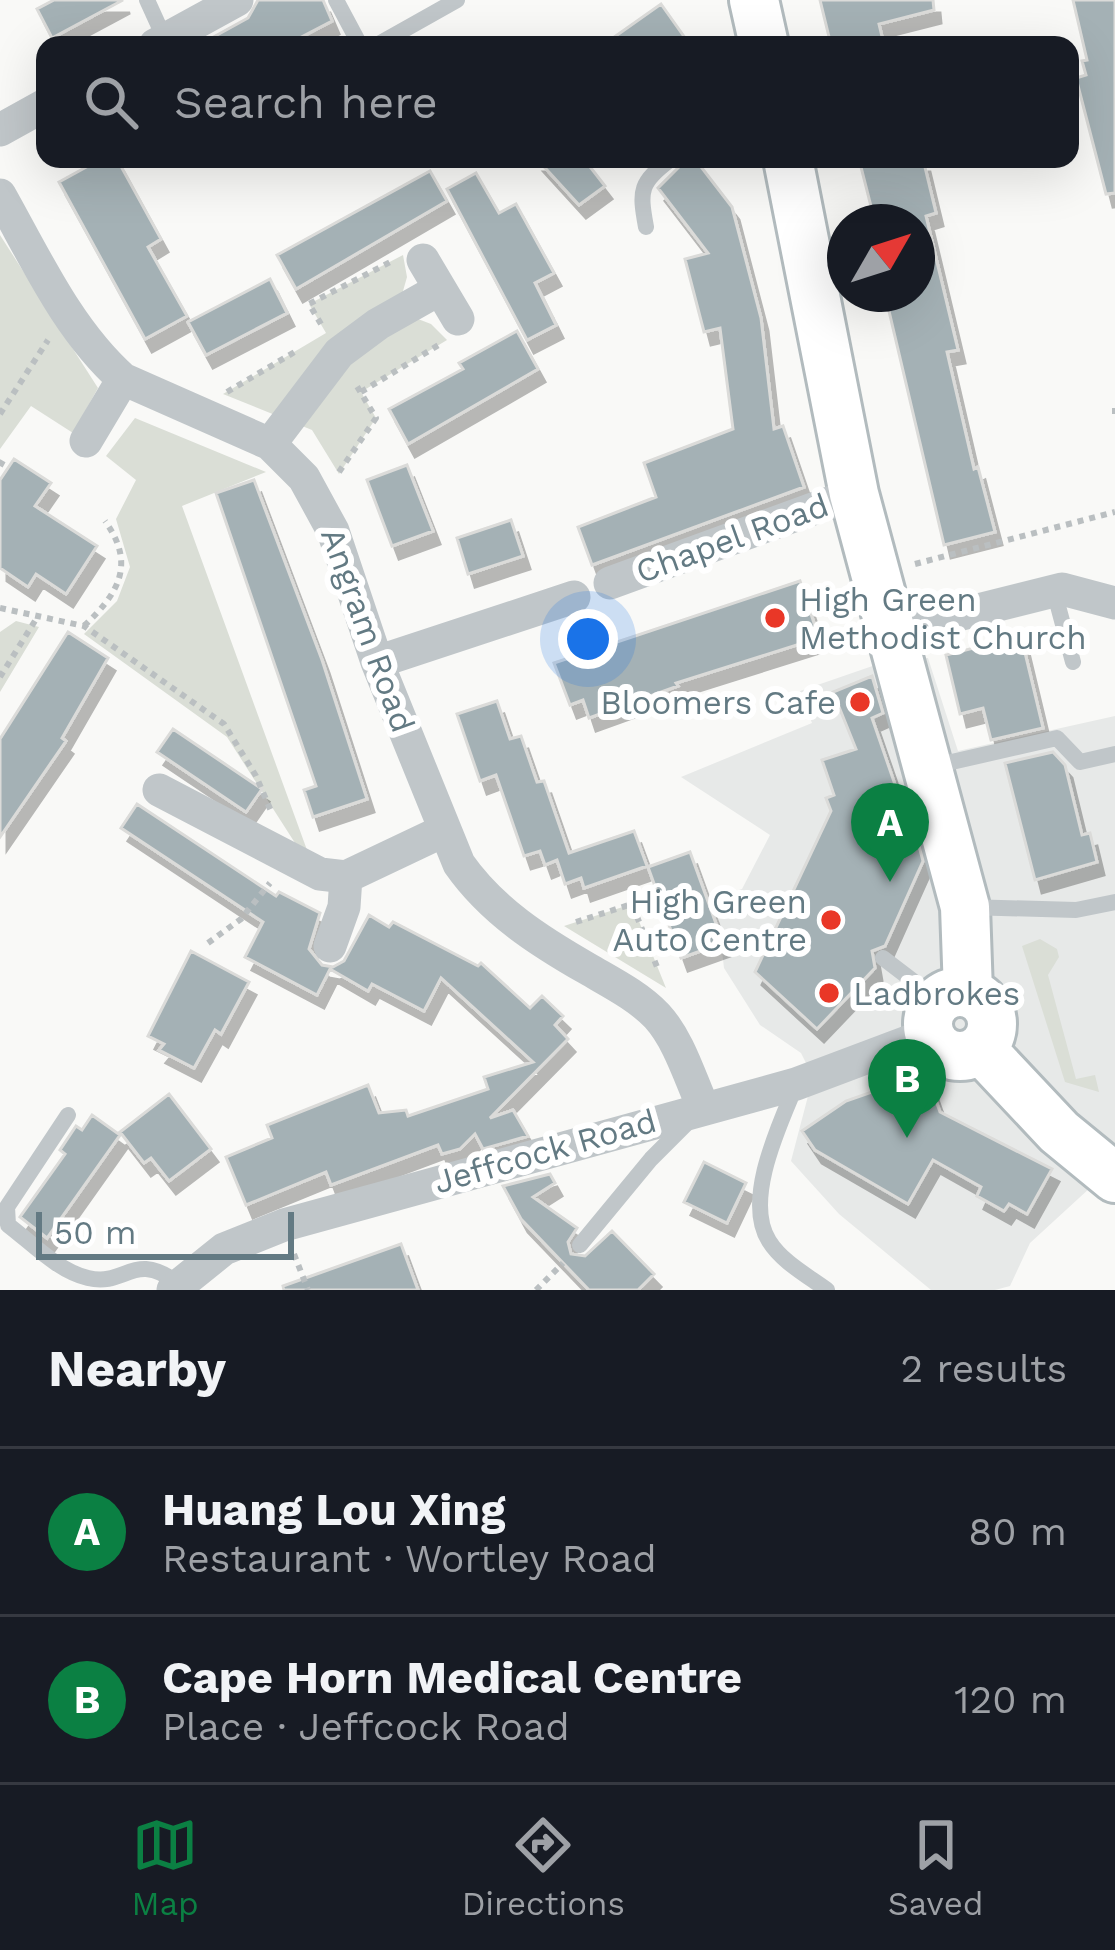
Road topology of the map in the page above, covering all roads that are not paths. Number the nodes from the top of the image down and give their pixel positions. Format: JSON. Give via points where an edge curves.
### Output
{"nodes":[{"id":1,"x":147,"y":0,"type":"edge"},
{"id":2,"x":237,"y":0,"type":"edge"},
{"id":3,"x":336,"y":0,"type":"edge"},
{"id":4,"x":457,"y":0,"type":"edge"},
{"id":5,"x":754,"y":0,"type":"edge"},
{"id":6,"x":160,"y":36,"type":"edge"},
{"id":7,"x":174,"y":36,"type":"edge"},
{"id":8,"x":355,"y":36,"type":"edge"},
{"id":9,"x":393,"y":36,"type":"edge"},
{"id":10,"x":762,"y":36,"type":"edge"},
{"id":11,"x":36,"y":110,"type":"edge"},
{"id":12,"x":0,"y":130,"type":"edge"},
{"id":13,"x":662,"y":168,"type":"edge"},
{"id":14,"x":790,"y":168,"type":"edge"},
{"id":15,"x":0,"y":195,"type":"edge"},
{"id":16,"x":646,"y":227,"type":"dead end"},
{"id":17,"x":458,"y":319,"type":"road end"},
{"id":18,"x":123,"y":380,"type":"junction"},
{"id":19,"x":86,"y":441,"type":"dead end"},
{"id":20,"x":269,"y":445,"type":"junction"},
{"id":21,"x":854,"y":494,"type":"junction"},
{"id":22,"x":610,"y":583,"type":"dead end"},
{"id":23,"x":1054,"y":591,"type":"junction"},
{"id":24,"x":574,"y":597,"type":"dead end"},
{"id":25,"x":1115,"y":603,"type":"edge"},
{"id":26,"x":890,"y":632,"type":"junction"},
{"id":27,"x":377,"y":662,"type":"junction"},
{"id":28,"x":1073,"y":662,"type":"dead end"},
{"id":29,"x":1115,"y":754,"type":"edge"},
{"id":30,"x":927,"y":768,"type":"junction"},
{"id":31,"x":159,"y":790,"type":"dead end"},
{"id":32,"x":442,"y":831,"type":"junction"},
{"id":33,"x":346,"y":877,"type":"junction"},
{"id":34,"x":1115,"y":902,"type":"edge"},
{"id":35,"x":965,"y":907,"type":"junction"},
{"id":36,"x":330,"y":946,"type":"dead end"},
{"id":37,"x":884,"y":958,"type":"dead end"},
{"id":38,"x":945,"y":1008,"type":"junction"},
{"id":39,"x":796,"y":1084,"type":"junction"},
{"id":40,"x":703,"y":1108,"type":"junction"},
{"id":41,"x":68,"y":1115,"type":"dead end"},
{"id":42,"x":1115,"y":1178,"type":"edge"},
{"id":43,"x":580,"y":1246,"type":"road end"},
{"id":44,"x":175,"y":1286,"type":"edge"},
{"id":45,"x":827,"y":1290,"type":"edge"}],
"edges":[{"from":1,"to":6,"type":"lane"},
{"from":2,"to":7,"type":"street"},
{"from":3,"to":8,"type":"lane"},
{"from":4,"to":9,"type":"lane"},
{"from":5,"to":10,"type":"street"},
{"from":11,"to":12,"type":"street"},
{"from":13,"to":16,"type":"lane","via":[[644,185]]},
{"from":14,"to":21,"type":"street"},
{"from":15,"to":18,"type":"street","name":"Angram Road","via":[[66,312]]},
{"from":17,"to":20,"type":"street","via":[[431,274],[378,324],[333,343]]},
{"from":18,"to":19,"type":"street"},
{"from":18,"to":20,"type":"street","name":"Angram Road"},
{"from":20,"to":27,"type":"street","name":"Angram Road","via":[[319,502]]},
{"from":21,"to":22,"type":"street","name":"Chapel Road"},
{"from":21,"to":26,"type":"street"},
{"from":23,"to":25,"type":"street"},
{"from":23,"to":26,"type":"street"},
{"from":23,"to":28,"type":"lane"},
{"from":24,"to":27,"type":"street"},
{"from":26,"to":30,"type":"street"},
{"from":27,"to":32,"type":"street","name":"Angram Road"},
{"from":29,"to":30,"type":"lane","via":[[1080,762],[1058,738]]},
{"from":30,"to":35,"type":"street"},
{"from":31,"to":33,"type":"street","via":[[320,874]]},
{"from":32,"to":33,"type":"street"},
{"from":32,"to":40,"type":"street","name":"Angram Road","via":[[479,892],[661,1019]]},
{"from":33,"to":36,"type":"street"},
{"from":34,"to":35,"type":"lane","via":[[1076,910]]},
{"from":35,"to":38,"type":"street"},
{"from":37,"to":38,"type":"lane"},
{"from":38,"to":39,"type":"street","name":"Jeffcock Road"},
{"from":38,"to":42,"type":"street","via":[[990,1012],[992,1032],[981,1049]]},
{"from":39,"to":40,"type":"street","name":"Jeffcock Road"},
{"from":39,"to":45,"type":"lane","via":[[766,1158],[762,1228],[771,1245]]},
{"from":40,"to":43,"type":"lane"},
{"from":40,"to":44,"type":"street","name":"Jeffcock Road","via":[[284,1226],[224,1249]]},
{"from":41,"to":44,"type":"lane","via":[[8,1207],[8,1225],[70,1272],[92,1280],[155,1268]]}]}
